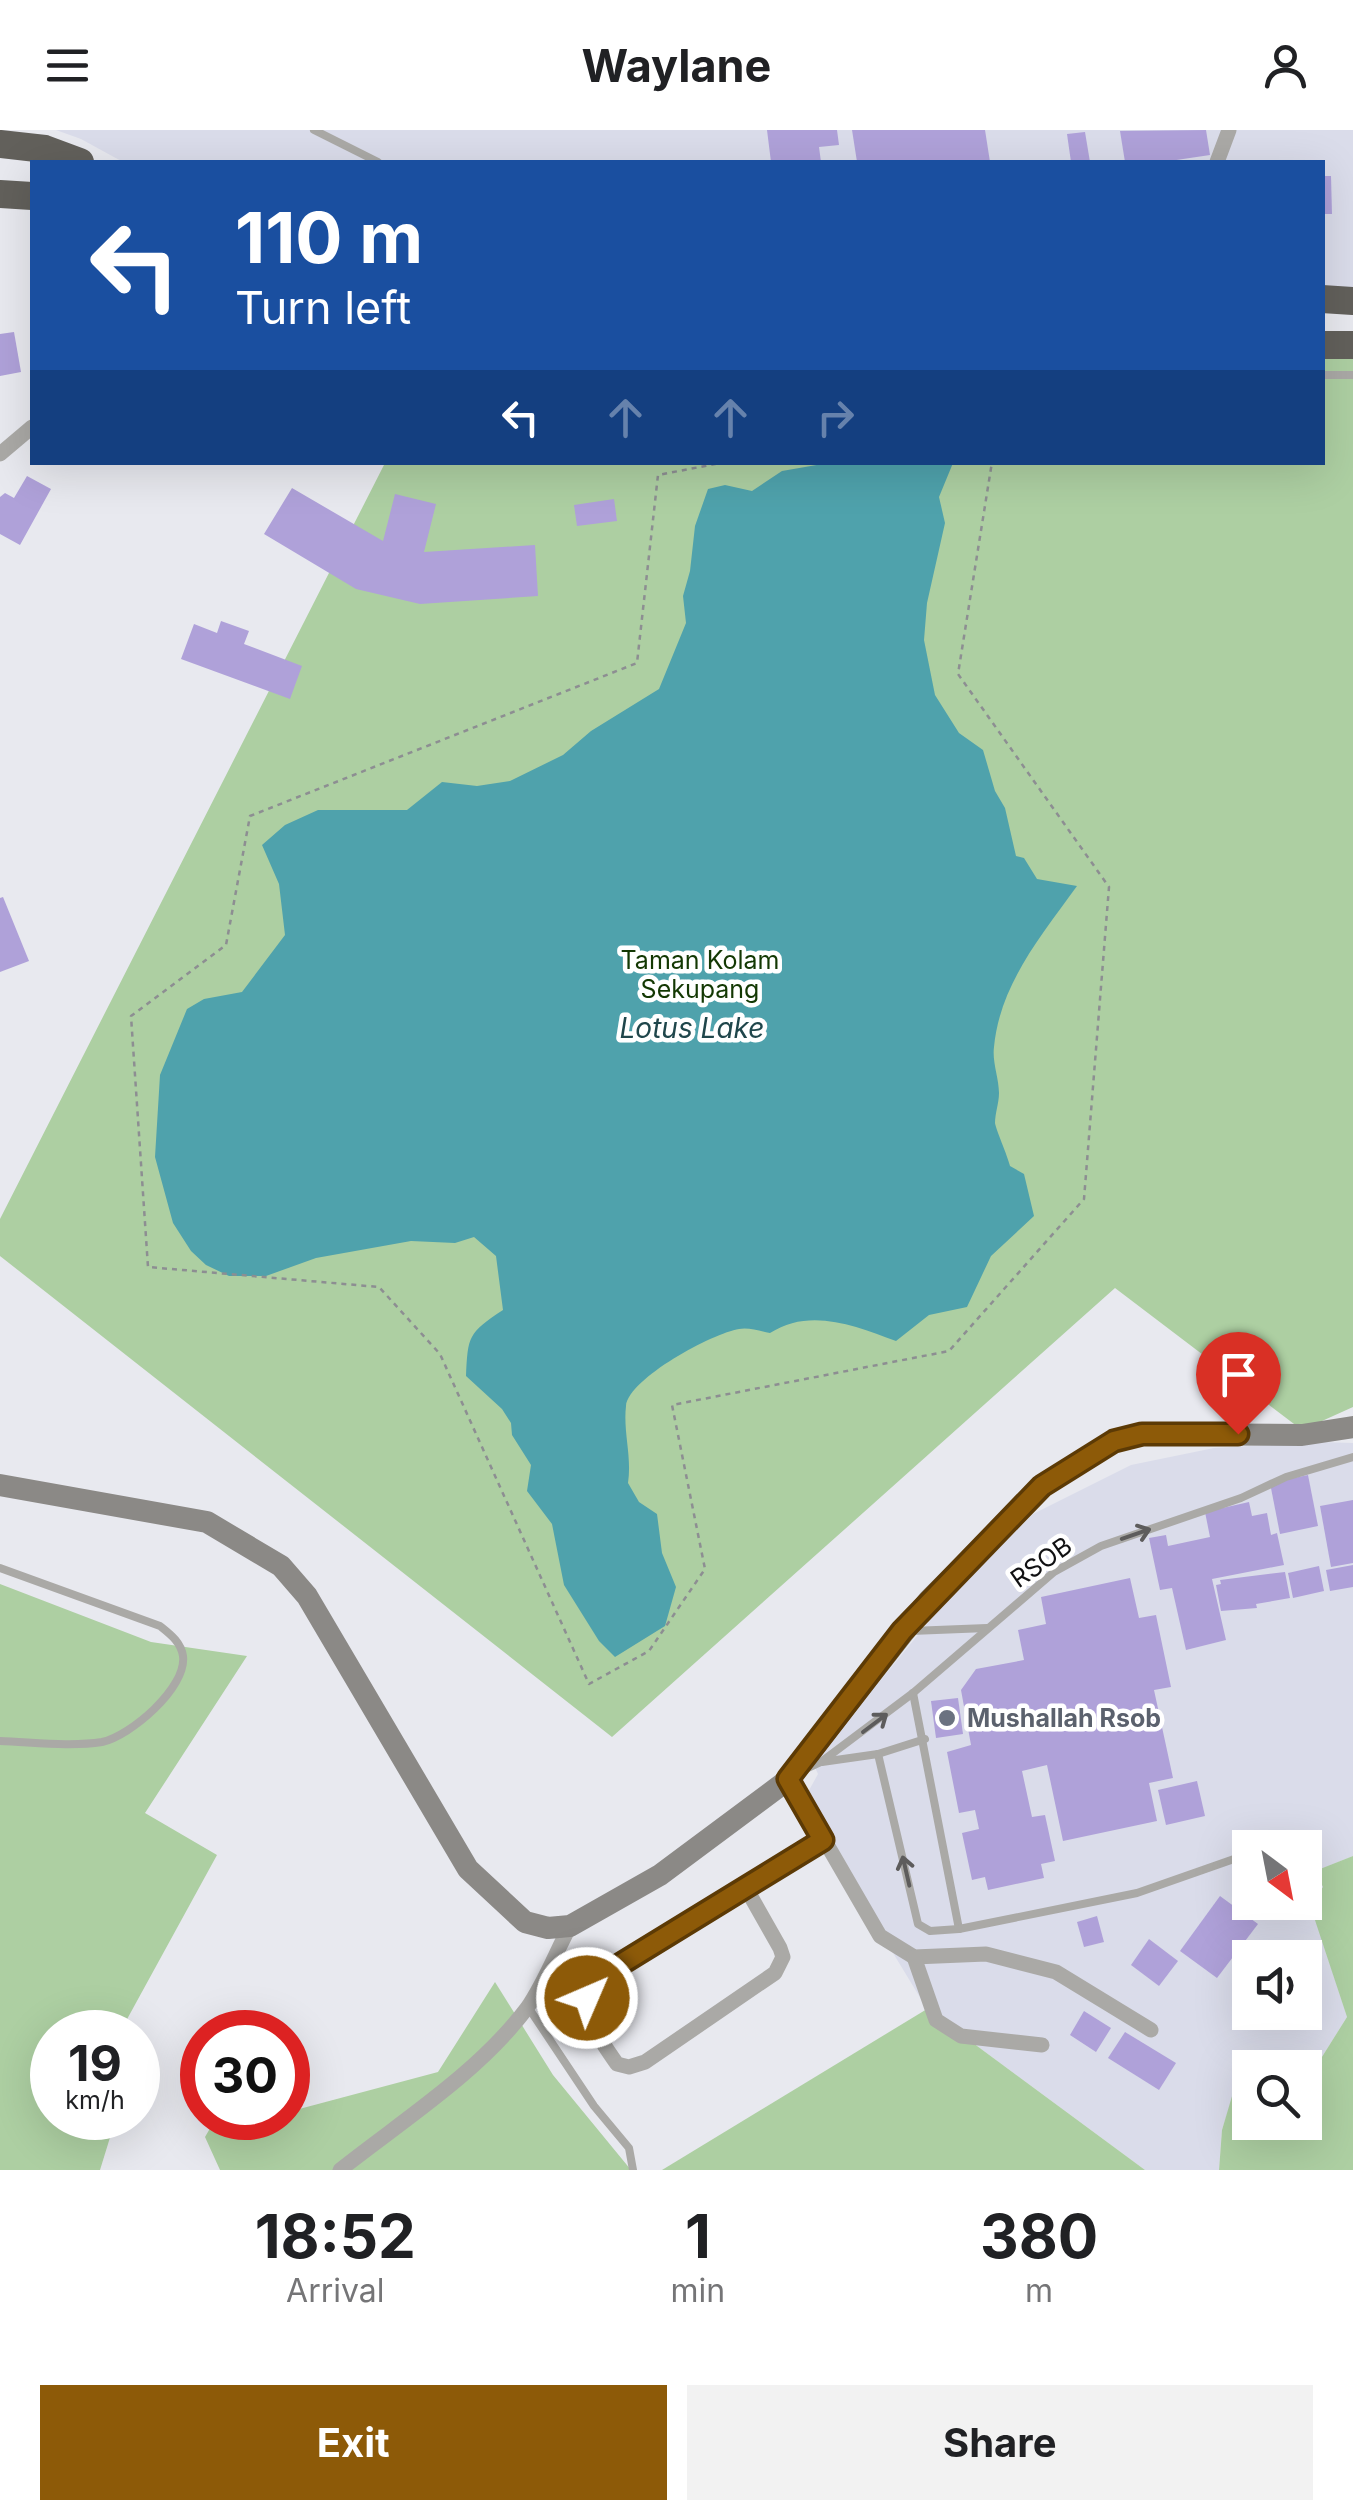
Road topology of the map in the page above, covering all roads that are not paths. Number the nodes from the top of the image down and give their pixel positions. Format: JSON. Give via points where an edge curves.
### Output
{"nodes":[{"id":1,"x":314,"y":130,"type":"edge"},
{"id":2,"x":1217,"y":130,"type":"edge"},
{"id":3,"x":1229,"y":130,"type":"edge"},
{"id":4,"x":0,"y":144,"type":"edge"},
{"id":5,"x":75,"y":160,"type":"edge"},
{"id":6,"x":374,"y":160,"type":"edge"},
{"id":7,"x":1218,"y":160,"type":"edge"},
{"id":8,"x":1219,"y":160,"type":"edge"},
{"id":9,"x":0,"y":194,"type":"edge"},
{"id":10,"x":30,"y":196,"type":"edge"},
{"id":11,"x":1325,"y":299,"type":"edge"},
{"id":12,"x":1353,"y":301,"type":"edge"},
{"id":13,"x":1325,"y":344,"type":"edge"},
{"id":14,"x":1353,"y":345,"type":"edge"},
{"id":15,"x":1325,"y":375,"type":"edge"},
{"id":16,"x":1353,"y":375,"type":"edge"},
{"id":17,"x":30,"y":429,"type":"edge"},
{"id":18,"x":0,"y":454,"type":"edge"},
{"id":19,"x":1353,"y":1427,"type":"edge"},
{"id":20,"x":1353,"y":1457,"type":"edge"},
{"id":21,"x":0,"y":1485,"type":"edge"},
{"id":22,"x":0,"y":1568,"type":"edge"},
{"id":23,"x":987,"y":1628,"type":"junction"},
{"id":24,"x":902,"y":1631,"type":"junction"},
{"id":25,"x":913,"y":1693,"type":"junction"},
{"id":26,"x":925,"y":1739,"type":"junction"},
{"id":27,"x":0,"y":1740,"type":"edge"},
{"id":28,"x":878,"y":1754,"type":"junction"},
{"id":29,"x":821,"y":1762,"type":"junction"},
{"id":30,"x":790,"y":1776,"type":"junction"},
{"id":31,"x":823,"y":1840,"type":"junction"},
{"id":32,"x":1232,"y":1860,"type":"edge"},
{"id":33,"x":746,"y":1888,"type":"junction"},
{"id":34,"x":570,"y":1926,"type":"junction"},
{"id":35,"x":959,"y":1929,"type":"junction"},
{"id":36,"x":914,"y":1957,"type":"junction"},
{"id":37,"x":528,"y":2007,"type":"junction"},
{"id":38,"x":1151,"y":2030,"type":"dead end"},
{"id":39,"x":1042,"y":2044,"type":"dead end"},
{"id":40,"x":340,"y":2170,"type":"edge"},
{"id":41,"x":634,"y":2170,"type":"edge"}],
"edges":[{"from":1,"to":6,"type":"lane"},
{"from":2,"to":7,"type":"street"},
{"from":3,"to":8,"type":"street"},
{"from":4,"to":5,"type":"highway"},
{"from":9,"to":10,"type":"highway"},
{"from":11,"to":12,"type":"highway"},
{"from":13,"to":14,"type":"highway"},
{"from":15,"to":16,"type":"lane"},
{"from":17,"to":18,"type":"street"},
{"from":19,"to":24,"type":"street","via":[[1302,1435],[1142,1434],[1114,1441],[1042,1486]]},
{"from":23,"to":20,"type":"lane","name":"RSOB","one_way":true,"via":[[1054,1572],[1101,1546]]},
{"from":21,"to":34,"type":"street","via":[[206,1522],[281,1566],[307,1596],[468,1869],[525,1922]]},
{"from":22,"to":27,"type":"lane","via":[[160,1626],[183,1656],[170,1691],[145,1718],[104,1742]]},
{"from":23,"to":24,"type":"lane"},
{"from":23,"to":25,"type":"lane","name":"RSOB"},
{"from":24,"to":30,"type":"street"},
{"from":25,"to":26,"type":"lane"},
{"from":29,"to":25,"type":"lane","name":"RSOB","one_way":true},
{"from":26,"to":28,"type":"lane"},
{"from":26,"to":35,"type":"lane"},
{"from":28,"to":29,"type":"lane"},
{"from":35,"to":28,"type":"lane","one_way":true,"via":[[930,1931],[918,1924]]},
{"from":29,"to":30,"type":"lane","name":"RSOB"},
{"from":30,"to":31,"type":"street"},
{"from":30,"to":34,"type":"street","via":[[660,1875]]},
{"from":31,"to":33,"type":"street"},
{"from":31,"to":36,"type":"street","via":[[880,1936]]},
{"from":32,"to":35,"type":"lane","via":[[1137,1893]]},
{"from":33,"to":33,"type":"street","via":[[590,1988],[592,2022],[617,2064],[645,2062],[775,1973],[780,1948]]},
{"from":34,"to":37,"type":"street"},
{"from":36,"to":38,"type":"street","via":[[986,1954],[1056,1972]]},
{"from":36,"to":39,"type":"street","via":[[936,2020],[961,2036]]},
{"from":37,"to":40,"type":"street","via":[[420,2111]]},
{"from":37,"to":41,"type":"lane","via":[[629,2148]]}]}
